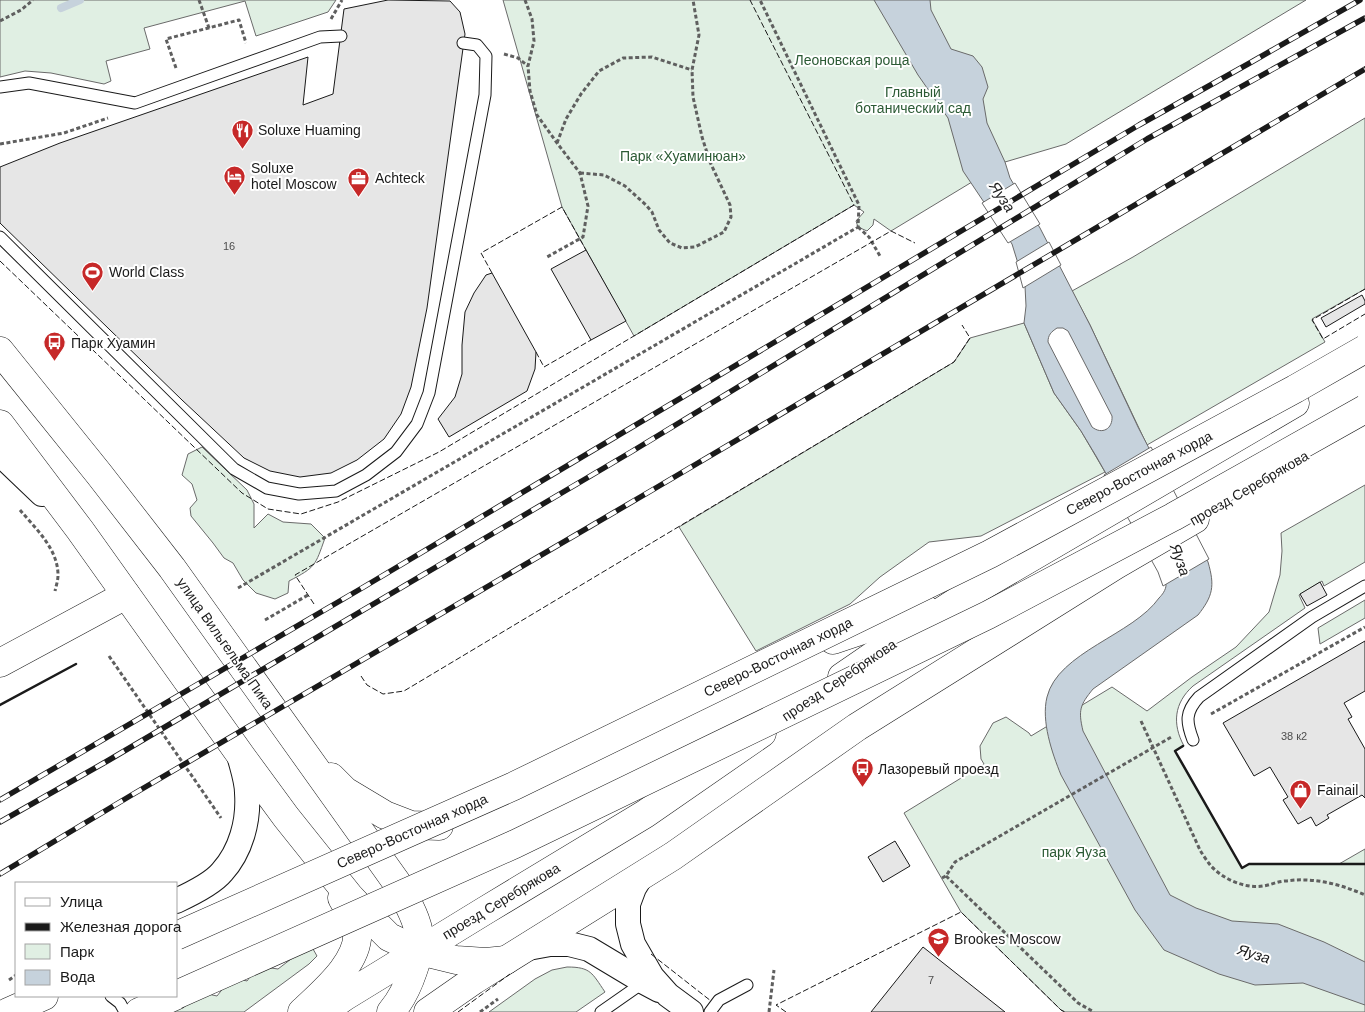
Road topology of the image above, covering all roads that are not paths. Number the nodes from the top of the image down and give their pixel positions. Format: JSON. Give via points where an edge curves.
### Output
{"nodes":[{"id":1,"x":341,"y":36,"type":"dead end"},
{"id":2,"x":463,"y":43,"type":"dead end"},
{"id":3,"x":0,"y":87,"type":"edge"},
{"id":4,"x":0,"y":237,"type":"edge"},
{"id":5,"x":1365,"y":349,"type":"edge"},
{"id":6,"x":0,"y":351,"type":"edge"},
{"id":7,"x":1365,"y":361,"type":"edge"},
{"id":8,"x":1365,"y":409,"type":"edge"},
{"id":9,"x":1365,"y":420,"type":"edge"},
{"id":10,"x":0,"y":424,"type":"edge"},
{"id":11,"x":0,"y":454,"type":"edge"},
{"id":12,"x":80,"y":530,"type":"junction"},
{"id":13,"x":1365,"y":586,"type":"edge"},
{"id":14,"x":126,"y":595,"type":"junction"},
{"id":15,"x":967,"y":595,"type":"junction"},
{"id":16,"x":0,"y":663,"type":"edge"},
{"id":17,"x":1193,"y":740,"type":"dead end"},
{"id":18,"x":294,"y":741,"type":"junction"},
{"id":19,"x":239,"y":753,"type":"junction"},
{"id":20,"x":325,"y":865,"type":"junction"},
{"id":21,"x":642,"y":875,"type":"junction"},
{"id":22,"x":178,"y":900,"type":"edge"},
{"id":23,"x":178,"y":935,"type":"edge"},
{"id":24,"x":419,"y":951,"type":"junction"},
{"id":25,"x":518,"y":954,"type":"junction"},
{"id":26,"x":644,"y":982,"type":"junction"},
{"id":27,"x":747,"y":985,"type":"dead end"},
{"id":28,"x":178,"y":995,"type":"edge"},
{"id":29,"x":668,"y":995,"type":"junction"},
{"id":30,"x":22,"y":997,"type":"edge"},
{"id":31,"x":42,"y":997,"type":"edge"},
{"id":32,"x":112,"y":997,"type":"edge"},
{"id":33,"x":174,"y":997,"type":"edge"},
{"id":34,"x":0,"y":1012,"type":"edge"},
{"id":35,"x":8,"y":1012,"type":"edge"},
{"id":36,"x":125,"y":1012,"type":"edge"},
{"id":37,"x":139,"y":1012,"type":"edge"},
{"id":38,"x":302,"y":1012,"type":"edge"},
{"id":39,"x":323,"y":1012,"type":"edge"},
{"id":40,"x":391,"y":1012,"type":"edge"},
{"id":41,"x":428,"y":1012,"type":"edge"},
{"id":42,"x":602,"y":1012,"type":"edge"},
{"id":43,"x":691,"y":1012,"type":"edge"},
{"id":44,"x":710,"y":1012,"type":"edge"}],
"edges":[{"from":1,"to":3,"type":"lane","via":[[320,37],[135,103],[29,83]]},
{"from":2,"to":4,"type":"lane","via":[[477,45],[486,56],[485,96],[428,393],[417,424],[396,452],[336,491],[299,494],[266,488],[234,469]]},
{"from":5,"to":23,"type":"main road","name":"Северо-Восточная хорда","bridge":true,"via":[[990,554],[514,786]]},
{"from":6,"to":18,"type":"main road","name":"улица Вильгельма Пика","via":[[172,568]]},
{"from":7,"to":15,"type":"main road","name":"проезд Серебрякова"},
{"from":8,"to":28,"type":"main road","bridge":true,"via":[[1173,517],[988,615],[515,844]]},
{"from":9,"to":21,"type":"main road","name":"проезд Серебрякова","via":[[1116,565],[857,727]]},
{"from":10,"to":12,"type":"main road"},
{"from":11,"to":12,"type":"street"},
{"from":12,"to":14,"type":"main road"},
{"from":13,"to":17,"type":"lane","via":[[1312,617],[1199,697],[1189,711],[1188,727]]},
{"from":14,"to":16,"type":"main road"},
{"from":14,"to":19,"type":"main road"},
{"from":15,"to":18,"type":"main road","via":[[780,658],[467,822],[411,825],[385,815],[345,791]]},
{"from":15,"to":24,"type":"main road","name":"проезд Серебрякова","via":[[874,655],[645,814]]},
{"from":18,"to":24,"type":"main road","name":"улица Вильгельма Пика","via":[[397,883],[418,932]]},
{"from":19,"to":20,"type":"main road"},
{"from":19,"to":22,"type":"street","via":[[247,792],[246,824],[238,850],[222,873]]},
{"from":20,"to":24,"type":"main road","via":[[350,897],[390,937]]},
{"from":20,"to":38,"type":"main road","via":[[357,928],[357,942],[347,965]]},
{"from":21,"to":25,"type":"main road","name":"проезд Серебрякова"},
{"from":21,"to":29,"type":"street","via":[[628,904],[628,924],[634,944],[652,976]]},
{"from":24,"to":25,"type":"main road","via":[[486,962]]},
{"from":24,"to":39,"type":"main road","name":"проезд Серебрякова"},
{"from":24,"to":40,"type":"main road","name":"улица Вильгельма Пика","via":[[411,978]]},
{"from":25,"to":26,"type":"street","via":[[550,944],[570,944],[589,949]]},
{"from":25,"to":41,"type":"main road","name":"проезд Серебрякова"},
{"from":26,"to":29,"type":"street"},
{"from":26,"to":42,"type":"lane"},
{"from":27,"to":44,"type":"lane","via":[[719,1000]]},
{"from":29,"to":43,"type":"street"},
{"from":30,"to":34,"type":"street"},
{"from":31,"to":35,"type":"main road"},
{"from":32,"to":36,"type":"lane"},
{"from":33,"to":37,"type":"main road"}]}
